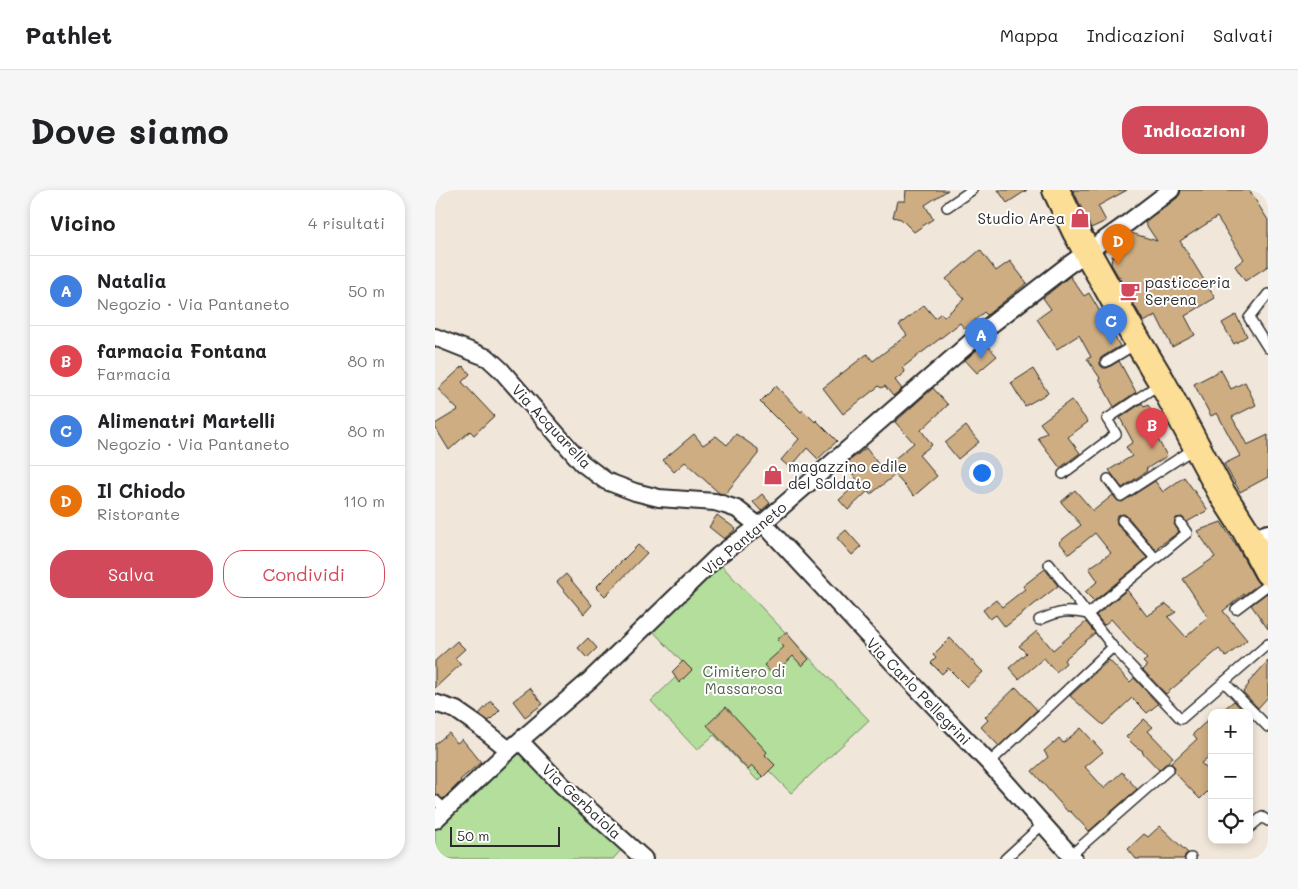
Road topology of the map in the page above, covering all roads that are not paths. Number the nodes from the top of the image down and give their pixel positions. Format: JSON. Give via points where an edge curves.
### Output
{"nodes":[{"id":1,"x":972,"y":190,"type":"edge"},
{"id":2,"x":1056,"y":190,"type":"edge"},
{"id":3,"x":1171,"y":190,"type":"edge"},
{"id":4,"x":947,"y":207,"type":"dead end"},
{"id":5,"x":1087,"y":251,"type":"junction"},
{"id":6,"x":1268,"y":294,"type":"edge"},
{"id":7,"x":435,"y":337,"type":"edge"},
{"id":8,"x":1139,"y":342,"type":"junction"},
{"id":9,"x":1268,"y":348,"type":"edge"},
{"id":10,"x":1106,"y":362,"type":"dead end"},
{"id":11,"x":1162,"y":382,"type":"junction"},
{"id":12,"x":1197,"y":446,"type":"junction"},
{"id":13,"x":1063,"y":474,"type":"dead end"},
{"id":14,"x":1108,"y":479,"type":"dead end"},
{"id":15,"x":1122,"y":520,"type":"dead end"},
{"id":16,"x":1180,"y":523,"type":"dead end"},
{"id":17,"x":761,"y":525,"type":"junction"},
{"id":18,"x":1259,"y":536,"type":"edge"},
{"id":19,"x":1155,"y":558,"type":"junction"},
{"id":20,"x":1049,"y":564,"type":"dead end"},
{"id":21,"x":1268,"y":572,"type":"edge"},
{"id":22,"x":1268,"y":585,"type":"edge"},
{"id":23,"x":1236,"y":609,"type":"dead end"},
{"id":24,"x":1088,"y":614,"type":"junction"},
{"id":25,"x":1039,"y":620,"type":"dead end"},
{"id":26,"x":1268,"y":644,"type":"edge"},
{"id":27,"x":1113,"y":647,"type":"junction"},
{"id":28,"x":1224,"y":682,"type":"junction"},
{"id":29,"x":435,"y":703,"type":"edge"},
{"id":30,"x":1268,"y":727,"type":"edge"},
{"id":31,"x":515,"y":746,"type":"junction"},
{"id":32,"x":989,"y":763,"type":"junction"},
{"id":33,"x":1169,"y":769,"type":"dead end"},
{"id":34,"x":439,"y":810,"type":"edge"},
{"id":35,"x":1268,"y":821,"type":"edge"},
{"id":36,"x":1043,"y":824,"type":"junction"},
{"id":37,"x":1253,"y":825,"type":"edge"},
{"id":38,"x":1073,"y":857,"type":"edge"},
{"id":39,"x":645,"y":859,"type":"edge"},
{"id":40,"x":1005,"y":859,"type":"edge"}],
"edges":[{"from":1,"to":4,"type":"lane"},
{"from":2,"to":5,"type":"main road"},
{"from":3,"to":5,"type":"street","name":"Via Pantaneto"},
{"from":5,"to":8,"type":"main road"},
{"from":5,"to":17,"type":"street","name":"Via Pantaneto","via":[[988,326]]},
{"from":6,"to":9,"type":"lane","via":[[1249,318]]},
{"from":7,"to":17,"type":"street","name":"Via Acquarella","via":[[488,358],[582,463],[606,481],[659,498],[715,502],[737,509]]},
{"from":8,"to":10,"type":"lane"},
{"from":8,"to":11,"type":"main road"},
{"from":11,"to":12,"type":"main road"},
{"from":11,"to":13,"type":"lane","via":[[1107,419],[1116,434]]},
{"from":12,"to":14,"type":"lane","via":[[1121,496]]},
{"from":12,"to":18,"type":"main road","via":[[1221,492]]},
{"from":15,"to":19,"type":"lane"},
{"from":16,"to":19,"type":"lane","via":[[1187,533]]},
{"from":17,"to":31,"type":"street","name":"Via Pantaneto","via":[[719,555],[590,680]]},
{"from":17,"to":32,"type":"street","name":"Via Carlo Pellegrini"},
{"from":18,"to":21,"type":"main road"},
{"from":19,"to":24,"type":"lane"},
{"from":20,"to":24,"type":"lane"},
{"from":22,"to":23,"type":"lane"},
{"from":24,"to":25,"type":"lane","via":[[1069,611]]},
{"from":24,"to":27,"type":"lane"},
{"from":26,"to":28,"type":"lane"},
{"from":27,"to":28,"type":"lane","via":[[1181,719]]},
{"from":27,"to":32,"type":"lane"},
{"from":28,"to":30,"type":"lane"},
{"from":29,"to":31,"type":"street","name":"Via Gerbaiola","via":[[456,710]]},
{"from":31,"to":34,"type":"street","name":"Via Pantaneto"},
{"from":31,"to":39,"type":"street","name":"Via Gerbaiola"},
{"from":32,"to":36,"type":"street","name":"Via Carlo Pellegrini"},
{"from":33,"to":38,"type":"lane"},
{"from":35,"to":37,"type":"lane","via":[[1262,817]]},
{"from":36,"to":38,"type":"street","name":"Via Carlo Pellegrini"},
{"from":36,"to":40,"type":"lane"}]}
